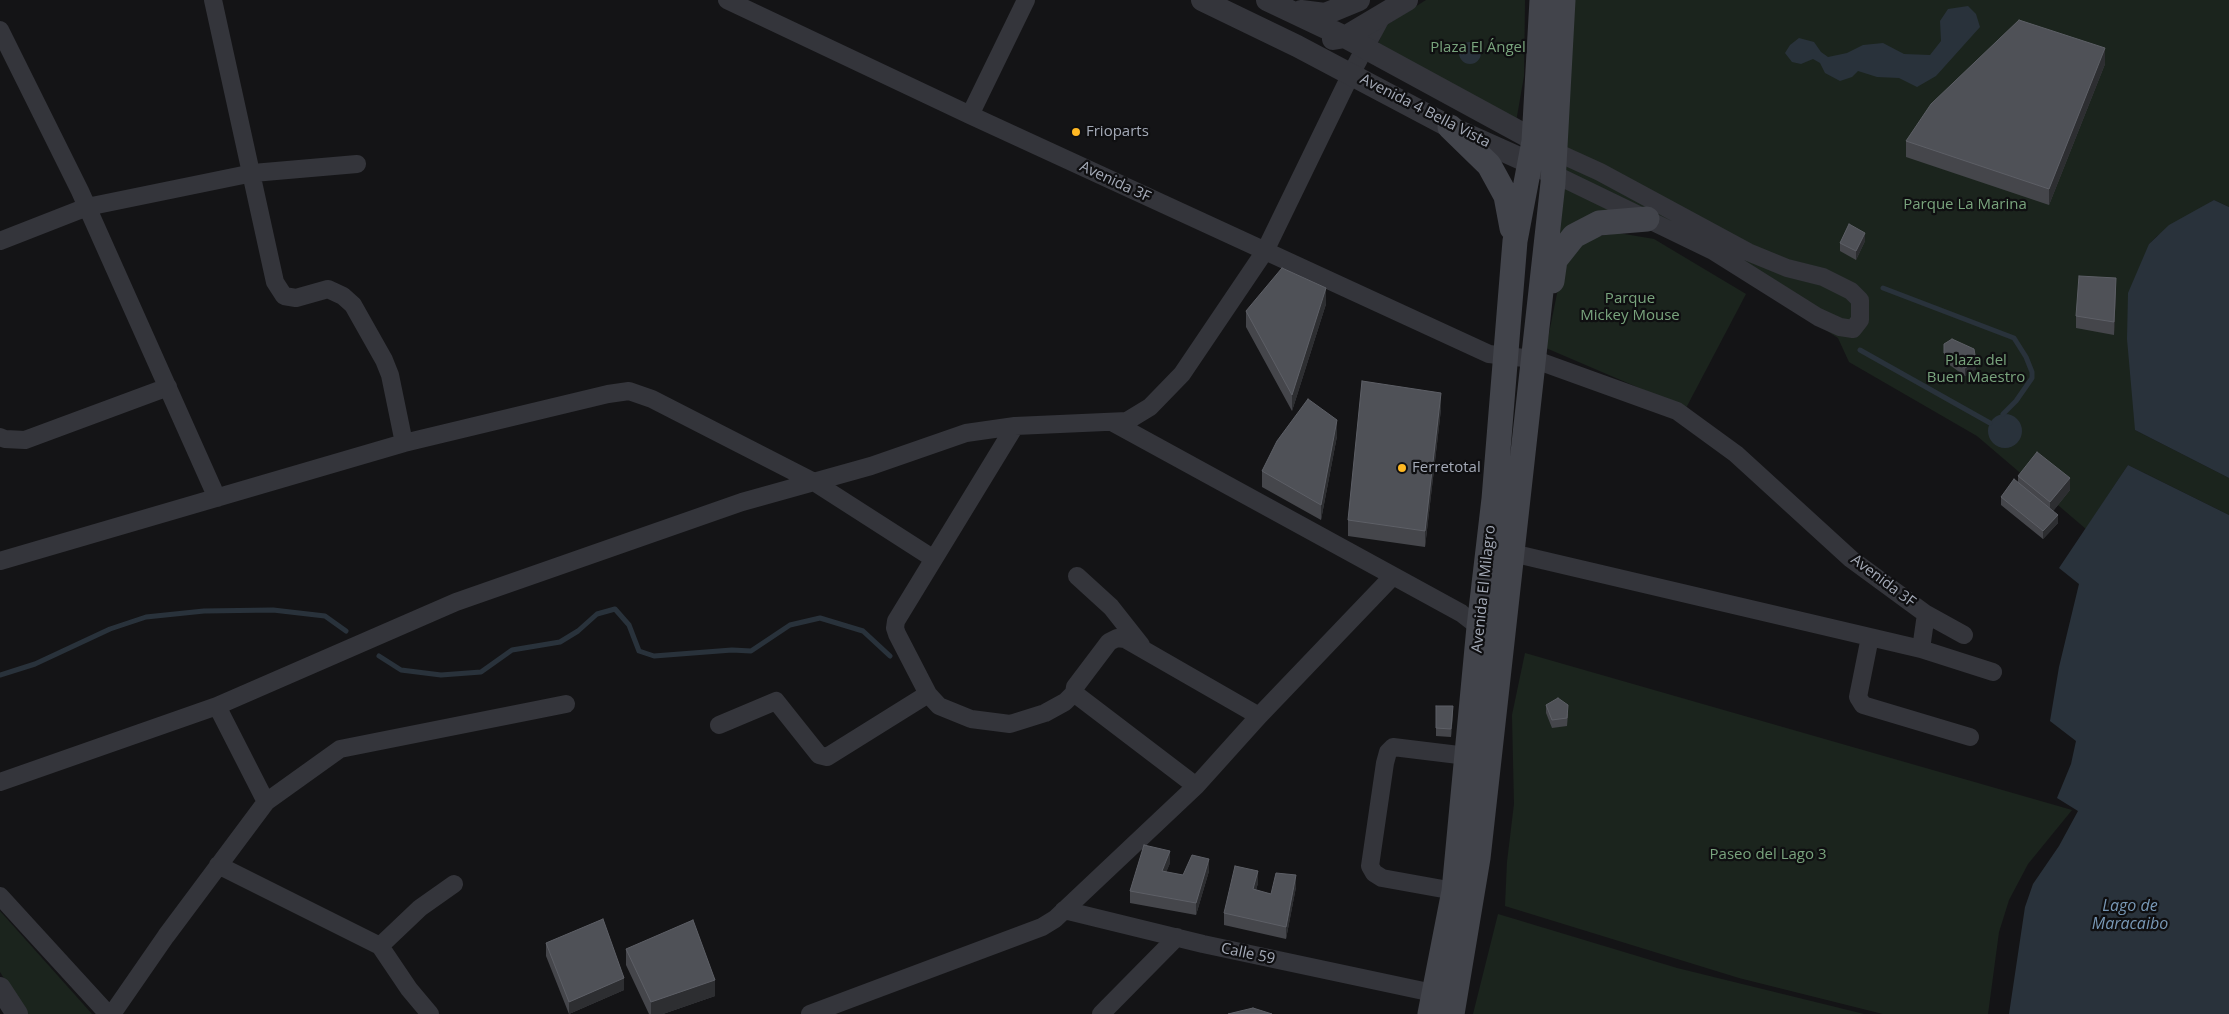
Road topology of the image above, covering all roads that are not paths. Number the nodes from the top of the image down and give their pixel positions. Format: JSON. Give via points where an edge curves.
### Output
{"nodes":[{"id":1,"x":213,"y":0,"type":"edge"},
{"id":2,"x":727,"y":0,"type":"edge"},
{"id":3,"x":1026,"y":0,"type":"edge"},
{"id":4,"x":1202,"y":0,"type":"edge"},
{"id":5,"x":1267,"y":0,"type":"edge"},
{"id":6,"x":1359,"y":0,"type":"edge"},
{"id":7,"x":1408,"y":0,"type":"edge"},
{"id":8,"x":1542,"y":0,"type":"edge"},
{"id":9,"x":1562,"y":0,"type":"edge"},
{"id":10,"x":1290,"y":10,"type":"junction"},
{"id":11,"x":1382,"y":16,"type":"junction"},
{"id":12,"x":0,"y":30,"type":"edge"},
{"id":13,"x":1345,"y":37,"type":"junction"},
{"id":14,"x":1298,"y":46,"type":"junction"},
{"id":15,"x":1365,"y":48,"type":"junction"},
{"id":16,"x":1351,"y":74,"type":"junction"},
{"id":17,"x":970,"y":115,"type":"junction"},
{"id":18,"x":1450,"y":127,"type":"junction"},
{"id":19,"x":1544,"y":157,"type":"junction"},
{"id":20,"x":357,"y":164,"type":"dead end"},
{"id":21,"x":253,"y":173,"type":"junction"},
{"id":22,"x":87,"y":207,"type":"junction"},
{"id":23,"x":1646,"y":219,"type":"junction"},
{"id":24,"x":0,"y":241,"type":"edge"},
{"id":25,"x":1515,"y":241,"type":"junction"},
{"id":26,"x":1265,"y":251,"type":"junction"},
{"id":27,"x":1536,"y":327,"type":"junction"},
{"id":28,"x":1505,"y":356,"type":"junction"},
{"id":29,"x":1533,"y":359,"type":"junction"},
{"id":30,"x":168,"y":387,"type":"junction"},
{"id":31,"x":1111,"y":422,"type":"junction"},
{"id":32,"x":1015,"y":426,"type":"junction"},
{"id":33,"x":0,"y":437,"type":"edge"},
{"id":34,"x":404,"y":443,"type":"junction"},
{"id":35,"x":814,"y":482,"type":"junction"},
{"id":36,"x":217,"y":498,"type":"junction"},
{"id":37,"x":1512,"y":553,"type":"junction"},
{"id":38,"x":934,"y":559,"type":"junction"},
{"id":39,"x":0,"y":561,"type":"edge"},
{"id":40,"x":1077,"y":576,"type":"dead end"},
{"id":41,"x":1393,"y":576,"type":"junction"},
{"id":42,"x":1926,"y":614,"type":"junction"},
{"id":43,"x":1479,"y":627,"type":"junction"},
{"id":44,"x":1964,"y":635,"type":"dead end"},
{"id":45,"x":1870,"y":638,"type":"junction"},
{"id":46,"x":1921,"y":649,"type":"junction"},
{"id":47,"x":1144,"y":650,"type":"junction"},
{"id":48,"x":1993,"y":672,"type":"dead end"},
{"id":49,"x":1074,"y":693,"type":"junction"},
{"id":50,"x":928,"y":694,"type":"junction"},
{"id":51,"x":566,"y":704,"type":"dead end"},
{"id":52,"x":217,"y":706,"type":"junction"},
{"id":53,"x":1260,"y":716,"type":"junction"},
{"id":54,"x":719,"y":725,"type":"dead end"},
{"id":55,"x":1970,"y":736,"type":"dead end"},
{"id":56,"x":1467,"y":756,"type":"junction"},
{"id":57,"x":0,"y":782,"type":"edge"},
{"id":58,"x":1196,"y":786,"type":"junction"},
{"id":59,"x":266,"y":802,"type":"junction"},
{"id":60,"x":218,"y":865,"type":"junction"},
{"id":61,"x":454,"y":884,"type":"dead end"},
{"id":62,"x":1454,"y":891,"type":"junction"},
{"id":63,"x":0,"y":896,"type":"edge"},
{"id":64,"x":1064,"y":910,"type":"junction"},
{"id":65,"x":1177,"y":937,"type":"junction"},
{"id":66,"x":380,"y":946,"type":"junction"},
{"id":67,"x":0,"y":988,"type":"edge"},
{"id":68,"x":1431,"y":1004,"type":"edge"},
{"id":69,"x":17,"y":1014,"type":"edge"},
{"id":70,"x":110,"y":1014,"type":"edge"},
{"id":71,"x":430,"y":1014,"type":"edge"},
{"id":72,"x":810,"y":1014,"type":"edge"},
{"id":73,"x":1101,"y":1014,"type":"edge"},
{"id":74,"x":1452,"y":1014,"type":"edge"}],
"edges":[{"from":1,"to":21,"type":"street"},
{"from":2,"to":17,"type":"street","name":"Avenida 3F"},
{"from":3,"to":17,"type":"street"},
{"from":4,"to":14,"type":"street","name":"Avenida 4 Bella Vista"},
{"from":5,"to":10,"type":"street","name":"Avenida 4 Bella Vista"},
{"from":6,"to":10,"type":"street","name":"Avenida 4 Bella Vista","via":[[1326,14]]},
{"from":7,"to":11,"type":"street"},
{"from":8,"to":19,"type":"main road"},
{"from":9,"to":19,"type":"main road"},
{"from":10,"to":13,"type":"street","name":"Avenida 4 Bella Vista"},
{"from":11,"to":13,"type":"street"},
{"from":11,"to":15,"type":"street"},
{"from":12,"to":22,"type":"street"},
{"from":13,"to":14,"type":"street"},
{"from":13,"to":15,"type":"street","name":"Avenida 4 Bella Vista"},
{"from":14,"to":16,"type":"street","name":"Avenida 4 Bella Vista"},
{"from":15,"to":16,"type":"street"},
{"from":15,"to":19,"type":"street","name":"Avenida 4 Bella Vista"},
{"from":16,"to":18,"type":"street","name":"Avenida 4 Bella Vista"},
{"from":16,"to":26,"type":"street"},
{"from":17,"to":26,"type":"street","name":"Avenida 3F"},
{"from":18,"to":19,"type":"street","name":"Avenida 4 Bella Vista"},
{"from":18,"to":25,"type":"main road","via":[[1489,165],[1506,196]]},
{"from":19,"to":23,"type":"street"},
{"from":19,"to":23,"type":"street","via":[[1600,172],[1748,252],[1787,268],[1823,277],[1860,300],[1860,320],[1853,329],[1818,317],[1713,252]]},
{"from":19,"to":25,"type":"main road","name":"Avenida El Milagro"},
{"from":19,"to":27,"type":"main road","name":"Avenida El Milagro"},
{"from":20,"to":21,"type":"street"},
{"from":21,"to":22,"type":"street"},
{"from":21,"to":34,"type":"street","via":[[275,282],[284,296],[296,298],[328,290],[343,296],[353,305],[390,375]]},
{"from":22,"to":24,"type":"street"},
{"from":22,"to":30,"type":"street"},
{"from":23,"to":27,"type":"main road","via":[[1599,223],[1574,236],[1555,260],[1546,314]]},
{"from":25,"to":28,"type":"main road","name":"Avenida El Milagro"},
{"from":26,"to":28,"type":"street","name":"Avenida 3F","via":[[1490,354]]},
{"from":26,"to":31,"type":"street","via":[[1182,374],[1150,407],[1126,421]]},
{"from":27,"to":29,"type":"main road","name":"Avenida El Milagro"},
{"from":28,"to":29,"type":"street","name":"Avenida 3F"},
{"from":28,"to":43,"type":"main road","name":"Avenida El Milagro","via":[[1494,499]]},
{"from":29,"to":37,"type":"main road","name":"Avenida El Milagro"},
{"from":29,"to":42,"type":"street","name":"Avenida 3F","via":[[1677,412],[1736,454],[1851,558]]},
{"from":30,"to":33,"type":"street","via":[[25,440]]},
{"from":30,"to":36,"type":"street"},
{"from":31,"to":32,"type":"street"},
{"from":31,"to":41,"type":"street"},
{"from":32,"to":35,"type":"street","via":[[966,433]]},
{"from":32,"to":38,"type":"street"},
{"from":34,"to":35,"type":"street","via":[[629,391]]},
{"from":34,"to":36,"type":"street"},
{"from":35,"to":38,"type":"street"},
{"from":35,"to":52,"type":"street","via":[[742,502],[456,602]]},
{"from":36,"to":39,"type":"street"},
{"from":37,"to":45,"type":"street"},
{"from":37,"to":74,"type":"main road","name":"Avenida El Milagro","via":[[1478,858]]},
{"from":38,"to":50,"type":"street","via":[[896,621],[895,628]]},
{"from":40,"to":47,"type":"street","via":[[1111,607]]},
{"from":41,"to":43,"type":"street","via":[[1461,613]]},
{"from":41,"to":53,"type":"street"},
{"from":42,"to":44,"type":"street"},
{"from":42,"to":46,"type":"street","name":"Avenida 3F"},
{"from":43,"to":56,"type":"main road","name":"Avenida El Milagro"},
{"from":45,"to":46,"type":"street"},
{"from":45,"to":55,"type":"street","via":[[1858,697],[1863,705]]},
{"from":46,"to":48,"type":"street"},
{"from":47,"to":49,"type":"street","via":[[1125,639],[1116,638],[1109,642],[1074,687]]},
{"from":47,"to":53,"type":"street"},
{"from":49,"to":50,"type":"street","via":[[1045,713],[1010,724],[971,719],[939,706]]},
{"from":49,"to":58,"type":"street"},
{"from":50,"to":54,"type":"street","via":[[823,757],[776,701]]},
{"from":51,"to":59,"type":"street","via":[[340,749]]},
{"from":52,"to":57,"type":"street"},
{"from":52,"to":59,"type":"street"},
{"from":53,"to":58,"type":"street"},
{"from":56,"to":62,"type":"main road","name":"Avenida El Milagro"},
{"from":56,"to":62,"type":"street","via":[[1393,747],[1388,752],[1370,866],[1382,878]]},
{"from":58,"to":64,"type":"street"},
{"from":59,"to":60,"type":"street"},
{"from":60,"to":66,"type":"street"},
{"from":60,"to":70,"type":"street"},
{"from":61,"to":66,"type":"street","via":[[420,908]]},
{"from":62,"to":68,"type":"main road","name":"Avenida El Milagro"},
{"from":63,"to":70,"type":"street"},
{"from":64,"to":65,"type":"street","name":"Calle 59"},
{"from":64,"to":72,"type":"street","via":[[1042,927]]},
{"from":65,"to":68,"type":"street","name":"Calle 59"},
{"from":65,"to":73,"type":"street"},
{"from":66,"to":71,"type":"street"},
{"from":67,"to":69,"type":"street"}]}
